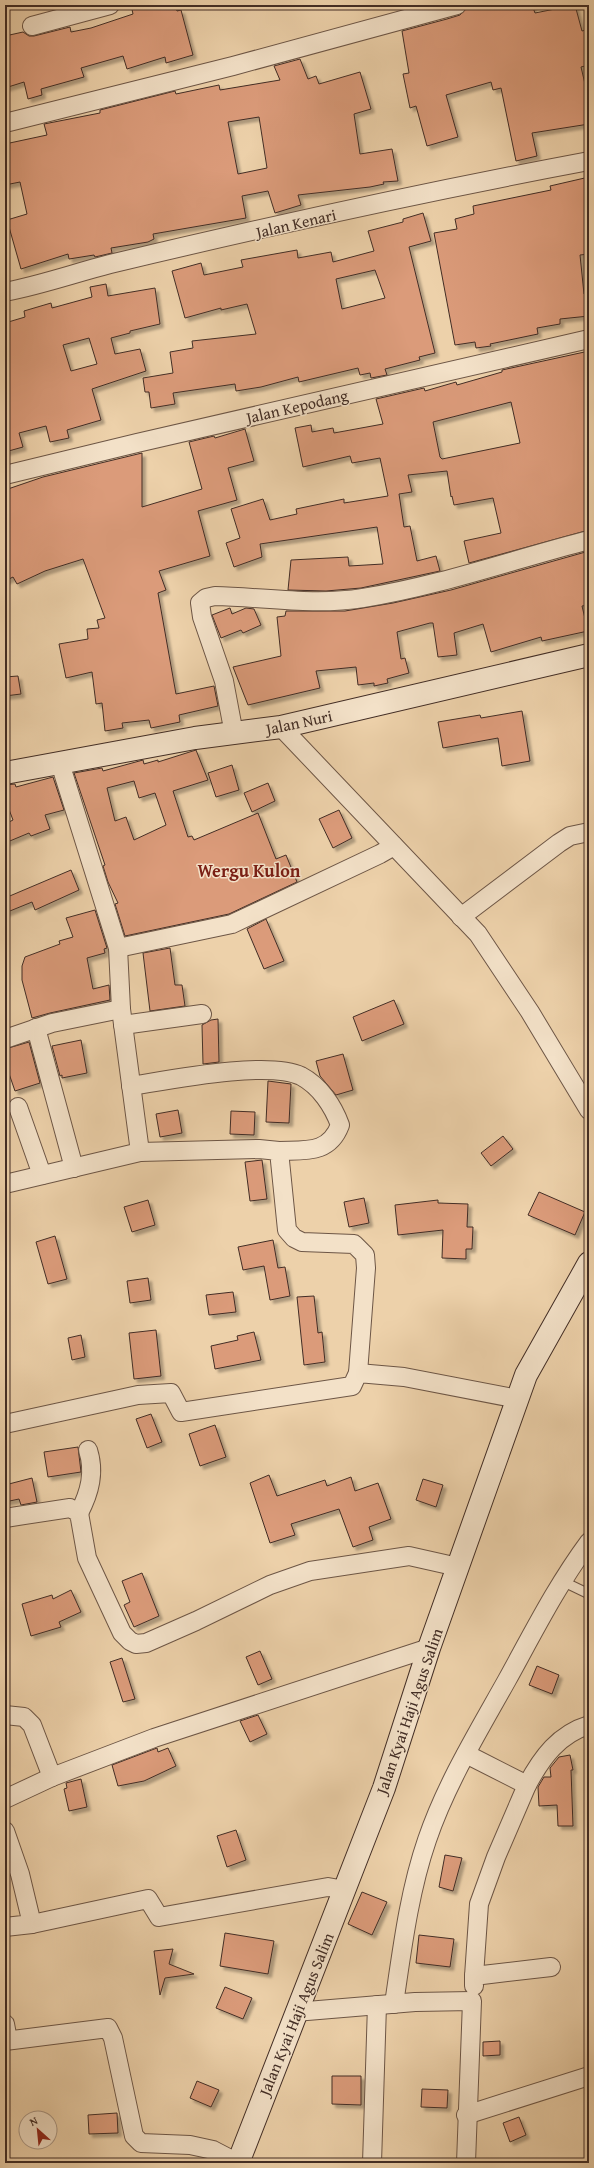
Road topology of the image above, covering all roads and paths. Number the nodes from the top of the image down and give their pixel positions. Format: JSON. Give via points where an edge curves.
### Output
{"nodes":[{"id":1,"x":110,"y":5,"type":"edge"},
{"id":2,"x":457,"y":5,"type":"edge"},
{"id":3,"x":32,"y":26,"type":"dead end"},
{"id":4,"x":5,"y":123,"type":"edge"},
{"id":5,"x":589,"y":161,"type":"edge"},
{"id":6,"x":5,"y":292,"type":"edge"},
{"id":7,"x":589,"y":339,"type":"edge"},
{"id":8,"x":5,"y":475,"type":"edge"},
{"id":9,"x":589,"y":540,"type":"edge"},
{"id":10,"x":589,"y":655,"type":"edge"},
{"id":11,"x":281,"y":727,"type":"junction"},
{"id":12,"x":234,"y":734,"type":"junction"},
{"id":13,"x":60,"y":763,"type":"junction"},
{"id":14,"x":5,"y":773,"type":"edge"},
{"id":15,"x":589,"y":832,"type":"edge"},
{"id":16,"x":394,"y":846,"type":"junction"},
{"id":17,"x":461,"y":917,"type":"junction"},
{"id":18,"x":118,"y":948,"type":"junction"},
{"id":19,"x":202,"y":1014,"type":"dead end"},
{"id":20,"x":122,"y":1017,"type":"junction"},
{"id":21,"x":36,"y":1028,"type":"junction"},
{"id":22,"x":5,"y":1039,"type":"edge"},
{"id":23,"x":131,"y":1086,"type":"junction"},
{"id":24,"x":18,"y":1107,"type":"dead end"},
{"id":25,"x":589,"y":1110,"type":"edge"},
{"id":26,"x":279,"y":1151,"type":"junction"},
{"id":27,"x":140,"y":1152,"type":"junction"},
{"id":28,"x":74,"y":1168,"type":"junction"},
{"id":29,"x":42,"y":1175,"type":"junction"},
{"id":30,"x":5,"y":1184,"type":"edge"},
{"id":31,"x":589,"y":1263,"type":"edge"},
{"id":32,"x":358,"y":1373,"type":"junction"},
{"id":33,"x":518,"y":1399,"type":"junction"},
{"id":34,"x":5,"y":1424,"type":"edge"},
{"id":35,"x":88,"y":1450,"type":"dead end"},
{"id":36,"x":79,"y":1512,"type":"junction"},
{"id":37,"x":5,"y":1518,"type":"edge"},
{"id":38,"x":589,"y":1542,"type":"edge"},
{"id":39,"x":458,"y":1567,"type":"junction"},
{"id":40,"x":562,"y":1581,"type":"junction"},
{"id":41,"x":589,"y":1594,"type":"edge"},
{"id":42,"x":429,"y":1648,"type":"junction"},
{"id":43,"x":5,"y":1715,"type":"edge"},
{"id":44,"x":589,"y":1725,"type":"edge"},
{"id":45,"x":466,"y":1754,"type":"junction"},
{"id":46,"x":52,"y":1777,"type":"junction"},
{"id":47,"x":527,"y":1785,"type":"junction"},
{"id":48,"x":5,"y":1799,"type":"edge"},
{"id":49,"x":5,"y":1831,"type":"edge"},
{"id":50,"x":344,"y":1890,"type":"junction"},
{"id":51,"x":32,"y":1924,"type":"junction"},
{"id":52,"x":5,"y":1927,"type":"edge"},
{"id":53,"x":551,"y":1966,"type":"dead end"},
{"id":54,"x":474,"y":1976,"type":"junction"},
{"id":55,"x":472,"y":2001,"type":"junction"},
{"id":56,"x":385,"y":2004,"type":"junction"},
{"id":57,"x":295,"y":2012,"type":"junction"},
{"id":58,"x":6,"y":2035,"type":"edge"},
{"id":59,"x":589,"y":2076,"type":"edge"},
{"id":60,"x":466,"y":2115,"type":"junction"},
{"id":61,"x":238,"y":2163,"type":"edge"},
{"id":62,"x":372,"y":2163,"type":"edge"},
{"id":63,"x":466,"y":2163,"type":"edge"}],
"edges":[{"from":1,"to":3,"type":"street"},
{"from":2,"to":4,"type":"street","via":[[233,66]]},
{"from":5,"to":6,"type":"street","name":"Jalan Kenari","via":[[421,195],[124,261],[48,283]]},
{"from":7,"to":8,"type":"street","name":"Jalan Kepodang"},
{"from":9,"to":12,"type":"street","via":[[363,598],[329,601],[214,596],[206,598],[200,603],[202,617],[224,681]]},
{"from":10,"to":11,"type":"street","name":"Jalan Nuri"},
{"from":11,"to":12,"type":"street","name":"Jalan Nuri"},
{"from":11,"to":16,"type":"street"},
{"from":12,"to":13,"type":"street","name":"Jalan Nuri","via":[[195,738]]},
{"from":13,"to":14,"type":"street","name":"Jalan Nuri"},
{"from":13,"to":18,"type":"street"},
{"from":15,"to":17,"type":"street","via":[[570,836],[559,843]]},
{"from":16,"to":17,"type":"street"},
{"from":16,"to":18,"type":"street","via":[[232,924]]},
{"from":17,"to":25,"type":"street","via":[[493,954]]},
{"from":18,"to":20,"type":"street"},
{"from":19,"to":20,"type":"street"},
{"from":20,"to":21,"type":"street","via":[[65,1020]]},
{"from":20,"to":23,"type":"street"},
{"from":21,"to":22,"type":"street"},
{"from":21,"to":28,"type":"street"},
{"from":23,"to":26,"type":"street","via":[[214,1072],[272,1071],[300,1076],[322,1093],[340,1126],[335,1137],[319,1148]]},
{"from":23,"to":27,"type":"street"},
{"from":24,"to":29,"type":"street"},
{"from":26,"to":27,"type":"street","via":[[259,1149]]},
{"from":26,"to":32,"type":"street","via":[[288,1230],[294,1238],[302,1242],[354,1244],[364,1255],[366,1268]]},
{"from":27,"to":28,"type":"street"},
{"from":28,"to":29,"type":"street"},
{"from":29,"to":30,"type":"street"},
{"from":31,"to":33,"type":"street","name":"Jalan Kyai Haji Agus Salim","via":[[526,1375]]},
{"from":32,"to":33,"type":"street","via":[[404,1377]]},
{"from":32,"to":34,"type":"street","via":[[352,1386],[181,1412],[171,1393],[138,1395]]},
{"from":33,"to":39,"type":"street","name":"Jalan Kyai Haji Agus Salim"},
{"from":35,"to":36,"type":"street","via":[[91,1481]]},
{"from":36,"to":37,"type":"street","via":[[70,1508]]},
{"from":36,"to":39,"type":"street","via":[[87,1558],[122,1633],[130,1642],[136,1644],[146,1643],[270,1585],[310,1571],[409,1556]]},
{"from":38,"to":40,"type":"street"},
{"from":39,"to":42,"type":"street","name":"Jalan Kyai Haji Agus Salim"},
{"from":40,"to":41,"type":"lane"},
{"from":40,"to":45,"type":"street"},
{"from":42,"to":46,"type":"street","via":[[154,1738]]},
{"from":42,"to":50,"type":"street","name":"Jalan Kyai Haji Agus Salim","via":[[384,1788]]},
{"from":43,"to":46,"type":"street","via":[[24,1717],[32,1725]]},
{"from":44,"to":47,"type":"street","via":[[569,1732],[559,1739]]},
{"from":45,"to":47,"type":"street"},
{"from":45,"to":56,"type":"street","via":[[426,1842],[403,1942]]},
{"from":46,"to":48,"type":"street"},
{"from":47,"to":54,"type":"street","via":[[479,1904]]},
{"from":49,"to":51,"type":"street","via":[[20,1874]]},
{"from":50,"to":51,"type":"street","via":[[328,1887],[159,1917],[148,1899]]},
{"from":50,"to":57,"type":"street","name":"Jalan Kyai Haji Agus Salim"},
{"from":51,"to":52,"type":"street"},
{"from":53,"to":54,"type":"street"},
{"from":54,"to":55,"type":"street"},
{"from":55,"to":56,"type":"street"},
{"from":55,"to":60,"type":"street"},
{"from":56,"to":57,"type":"street"},
{"from":56,"to":62,"type":"street"},
{"from":57,"to":61,"type":"street","name":"Jalan Kyai Haji Agus Salim"},
{"from":58,"to":61,"type":"street","via":[[108,2028],[113,2038],[134,2136],[141,2143],[190,2145],[213,2150]]},
{"from":59,"to":60,"type":"street"},
{"from":60,"to":63,"type":"street"}]}
